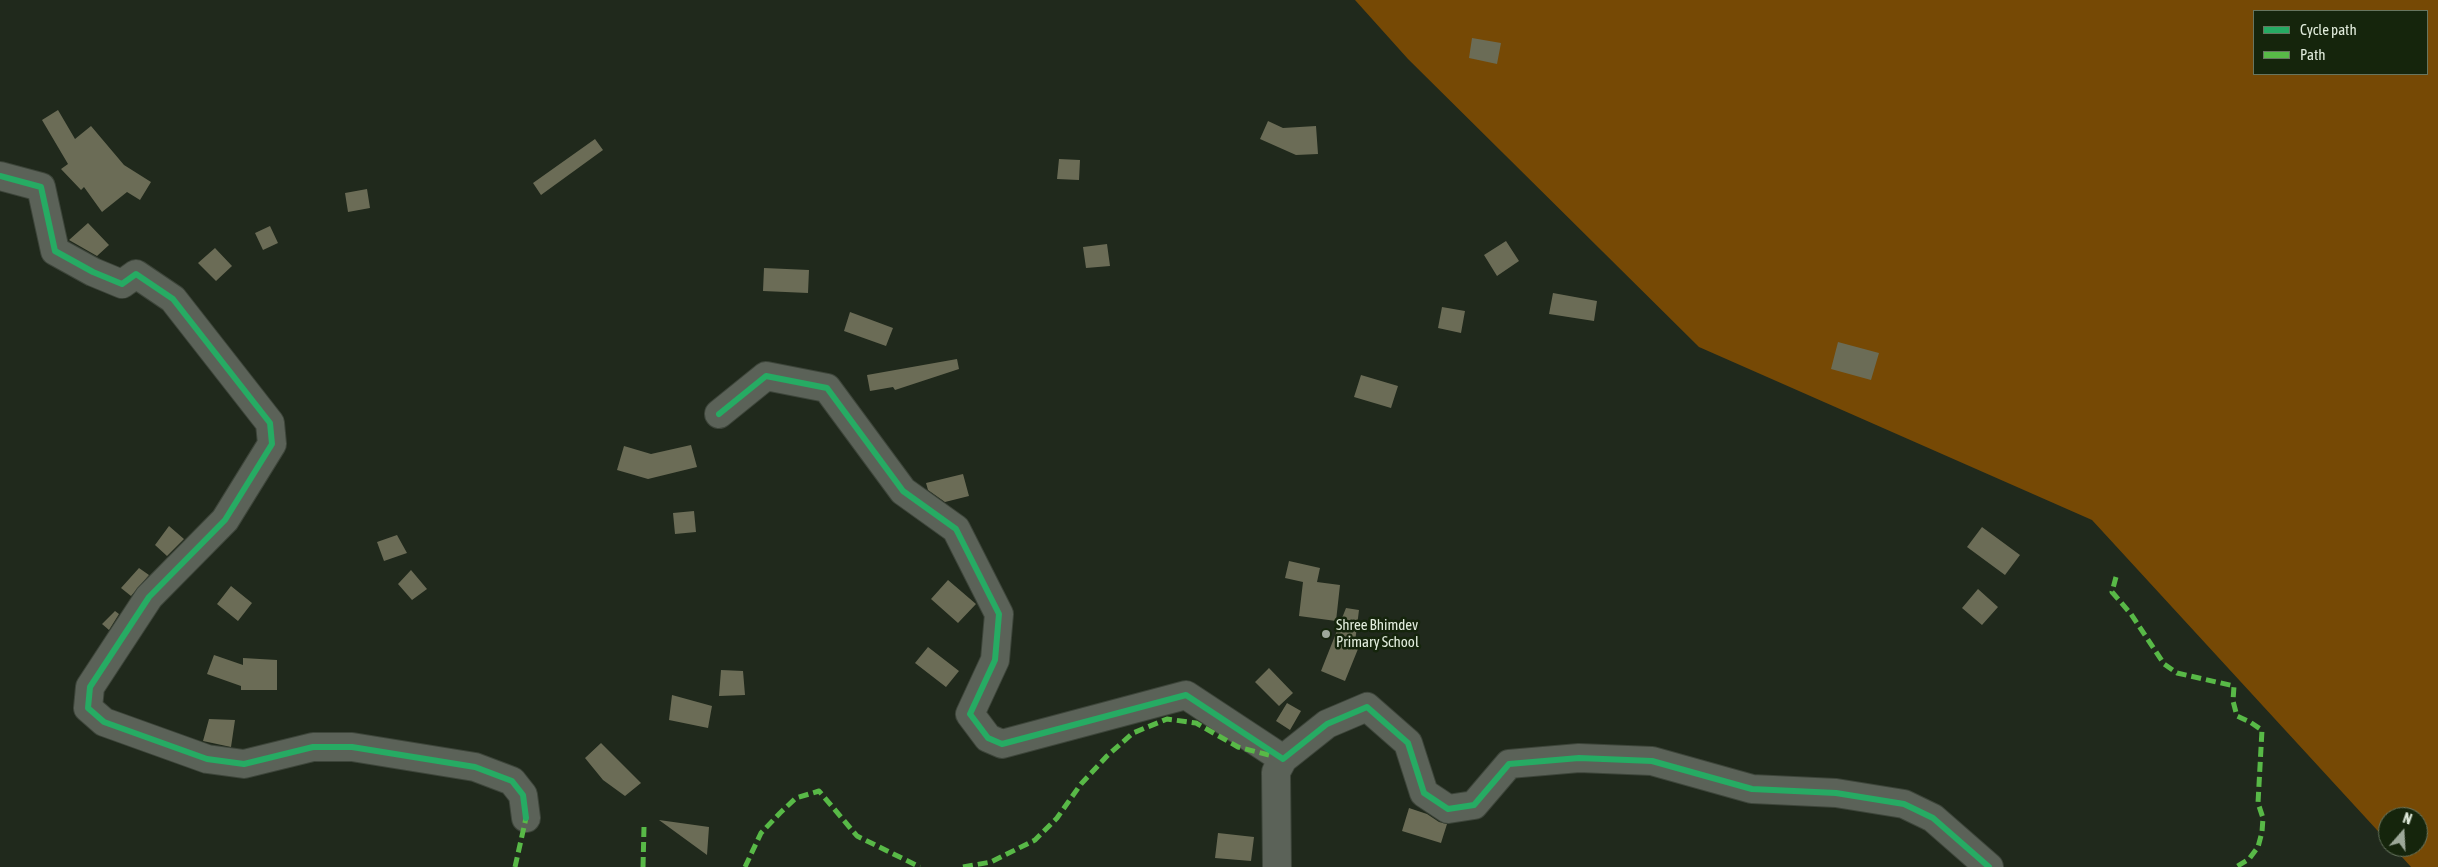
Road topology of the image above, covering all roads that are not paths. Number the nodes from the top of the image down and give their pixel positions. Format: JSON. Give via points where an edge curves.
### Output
{"nodes":[{"id":1,"x":0,"y":176,"type":"edge"},
{"id":2,"x":719,"y":414,"type":"dead end"},
{"id":3,"x":1283,"y":759,"type":"junction"},
{"id":4,"x":526,"y":818,"type":"dead end"},
{"id":5,"x":1277,"y":867,"type":"edge"},
{"id":6,"x":1989,"y":867,"type":"edge"}],
"edges":[{"from":1,"to":4,"type":"street","via":[[41,187],[55,251],[122,284],[136,274],[173,299],[270,423],[272,444],[225,520],[150,597],[90,686],[88,708],[104,722],[207,759],[244,764],[313,747],[352,747],[475,767],[512,781],[523,795]]},
{"from":2,"to":3,"type":"street","via":[[766,376],[827,388],[903,491],[956,529],[999,614],[995,660],[970,714],[988,738],[1002,744],[1186,695]]},
{"from":3,"to":5,"type":"street","via":[[1276,772]]},
{"from":3,"to":6,"type":"street","via":[[1327,724],[1366,708],[1408,743],[1424,793],[1448,809],[1474,805],[1509,764],[1579,758],[1652,761],[1752,788],[1836,793],[1904,804],[1934,818]]}]}
